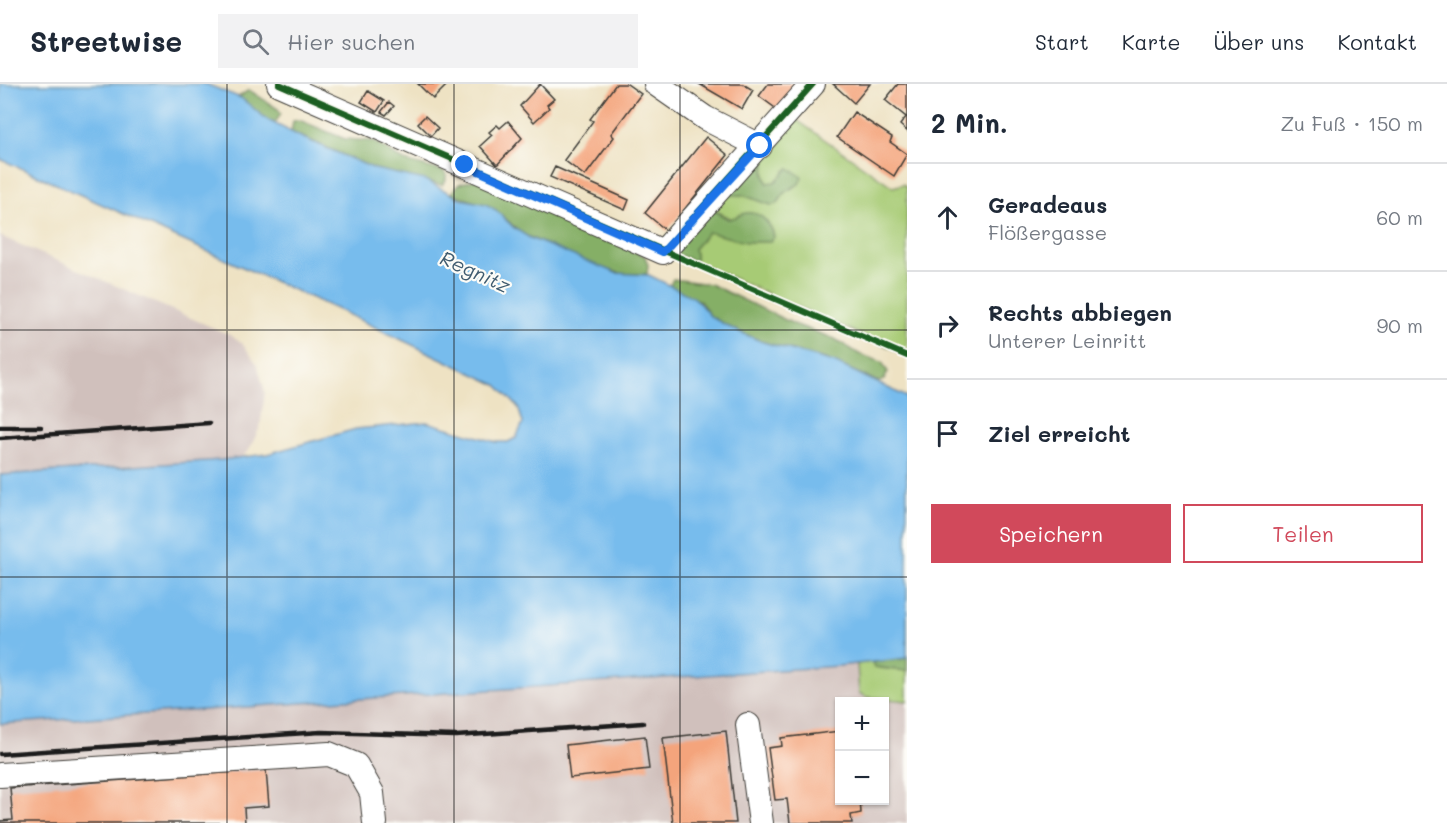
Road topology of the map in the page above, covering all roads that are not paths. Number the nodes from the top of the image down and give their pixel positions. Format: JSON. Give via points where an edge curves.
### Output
{"nodes":[{"id":1,"x":279,"y":84,"type":"edge"},
{"id":2,"x":656,"y":84,"type":"edge"},
{"id":3,"x":813,"y":84,"type":"edge"},
{"id":4,"x":760,"y":146,"type":"junction"},
{"id":5,"x":748,"y":725,"type":"dead end"},
{"id":6,"x":0,"y":775,"type":"edge"},
{"id":7,"x":375,"y":823,"type":"edge"},
{"id":8,"x":761,"y":823,"type":"edge"}],
"edges":[{"from":1,"to":4,"type":"street","via":[[663,252]]},
{"from":2,"to":4,"type":"street","via":[[705,118]]},
{"from":3,"to":4,"type":"street"},
{"from":5,"to":8,"type":"street"},
{"from":6,"to":7,"type":"street","via":[[329,754],[356,765],[372,793]]}]}
